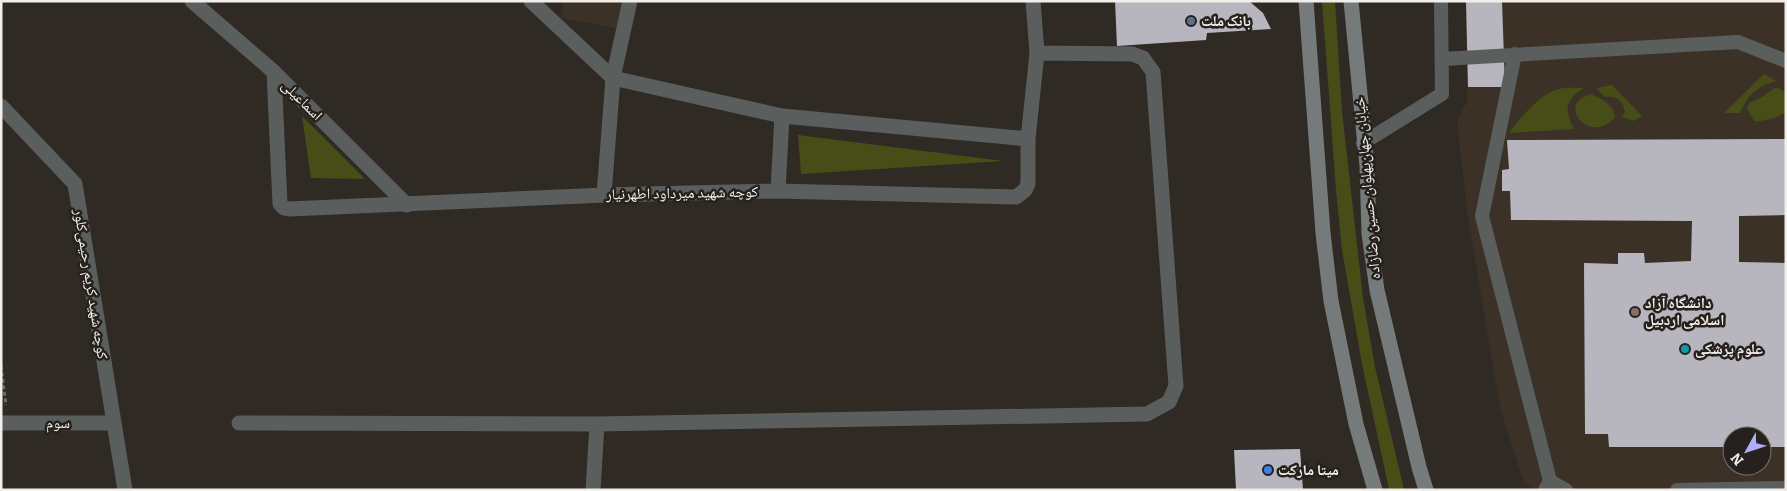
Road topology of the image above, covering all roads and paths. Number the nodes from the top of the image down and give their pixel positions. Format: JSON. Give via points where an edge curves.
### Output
{"nodes":[{"id":1,"x":192,"y":1,"type":"edge"},
{"id":2,"x":531,"y":1,"type":"edge"},
{"id":3,"x":630,"y":1,"type":"edge"},
{"id":4,"x":1033,"y":1,"type":"edge"},
{"id":5,"x":1306,"y":1,"type":"edge"},
{"id":6,"x":1351,"y":1,"type":"edge"},
{"id":7,"x":1441,"y":1,"type":"edge"},
{"id":8,"x":1037,"y":53,"type":"junction"},
{"id":9,"x":1515,"y":54,"type":"junction"},
{"id":10,"x":1442,"y":59,"type":"junction"},
{"id":11,"x":1786,"y":61,"type":"edge"},
{"id":12,"x":274,"y":72,"type":"junction"},
{"id":13,"x":613,"y":78,"type":"junction"},
{"id":14,"x":1,"y":106,"type":"edge"},
{"id":15,"x":782,"y":116,"type":"junction"},
{"id":16,"x":1028,"y":139,"type":"junction"},
{"id":17,"x":1363,"y":142,"type":"junction"},
{"id":18,"x":778,"y":192,"type":"junction"},
{"id":19,"x":604,"y":195,"type":"junction"},
{"id":20,"x":407,"y":205,"type":"junction"},
{"id":21,"x":1,"y":366,"type":"edge"},
{"id":22,"x":5,"y":423,"type":"edge"},
{"id":23,"x":114,"y":423,"type":"junction"},
{"id":24,"x":239,"y":423,"type":"dead end"},
{"id":25,"x":597,"y":424,"type":"junction"},
{"id":26,"x":1547,"y":485,"type":"edge"},
{"id":27,"x":1786,"y":488,"type":"edge"},
{"id":28,"x":125,"y":490,"type":"edge"},
{"id":29,"x":593,"y":490,"type":"edge"},
{"id":30,"x":1375,"y":490,"type":"edge"},
{"id":31,"x":1426,"y":490,"type":"edge"},
{"id":32,"x":1566,"y":490,"type":"edge"},
{"id":33,"x":1677,"y":490,"type":"edge"}],
"edges":[{"from":1,"to":12,"type":"street","name":"اسماعیلی"},
{"from":2,"to":13,"type":"street"},
{"from":3,"to":13,"type":"street"},
{"from":4,"to":8,"type":"street","name":"کوچه شهید میرداود اطهرنیار"},
{"from":5,"to":30,"type":"main road","via":[[1331,301],[1356,424]]},
{"from":6,"to":17,"type":"main road","name":"خیابان جهان‌پهلوان حسین رضا‌زاده"},
{"from":7,"to":10,"type":"lane"},
{"from":8,"to":16,"type":"street","name":"کوچه شهید میرداود اطهرنیار"},
{"from":8,"to":25,"type":"street","via":[[1132,54],[1143,58],[1152,72],[1176,386],[1169,402],[1147,414]]},
{"from":9,"to":10,"type":"lane"},
{"from":9,"to":11,"type":"lane","via":[[1738,42]]},
{"from":9,"to":26,"type":"lane","via":[[1482,216]]},
{"from":10,"to":17,"type":"lane","via":[[1442,94]]},
{"from":12,"to":20,"type":"street","name":"اسماعیلی"},
{"from":12,"to":20,"type":"street","name":"کوچه شهید میرداود اطهرنیار","via":[[280,204],[289,209]]},
{"from":13,"to":15,"type":"street"},
{"from":13,"to":19,"type":"street"},
{"from":14,"to":23,"type":"street","name":"کوچه شهید کریم رحیمی‌کلور","via":[[75,184]]},
{"from":15,"to":16,"type":"street"},
{"from":15,"to":18,"type":"street"},
{"from":16,"to":18,"type":"street","name":"کوچه شهید میرداود اطهرنیار","via":[[1028,184],[1016,197]]},
{"from":17,"to":31,"type":"main road","name":"خیابان جهان‌پهلوان حسین رضا‌زاده","via":[[1369,234],[1377,290]]},
{"from":18,"to":19,"type":"street","name":"کوچه شهید میرداود اطهرنیار"},
{"from":19,"to":20,"type":"street","name":"کوچه شهید میرداود اطهرنیار"},
{"from":21,"to":22,"type":"path"},
{"from":22,"to":23,"type":"street","name":"سوم"},
{"from":23,"to":28,"type":"street","name":"کوچه شهید کریم رحیمی‌کلور"},
{"from":24,"to":25,"type":"street"},
{"from":25,"to":29,"type":"street"},
{"from":26,"to":32,"type":"lane"},
{"from":27,"to":33,"type":"lane"}]}
